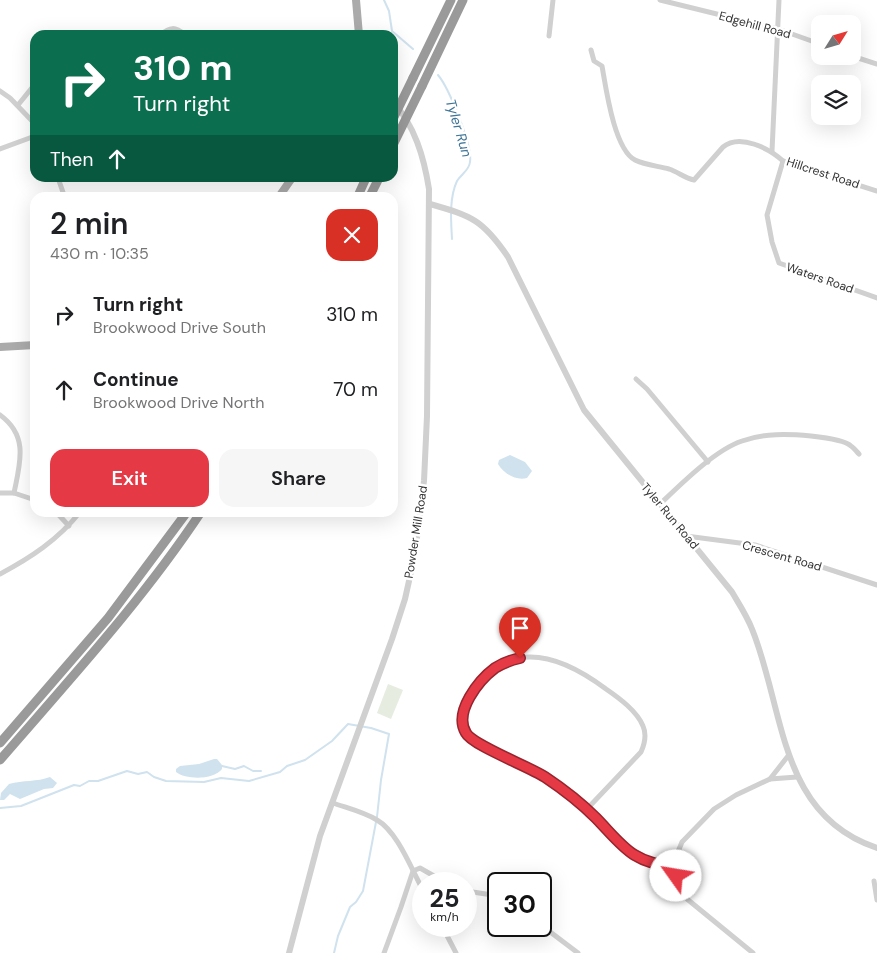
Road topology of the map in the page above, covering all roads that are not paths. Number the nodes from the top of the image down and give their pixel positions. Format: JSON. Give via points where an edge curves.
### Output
{"nodes":[{"id":1,"x":356,"y":0,"type":"edge"},
{"id":2,"x":451,"y":0,"type":"edge"},
{"id":3,"x":463,"y":0,"type":"edge"},
{"id":4,"x":553,"y":0,"type":"edge"},
{"id":5,"x":660,"y":0,"type":"edge"},
{"id":6,"x":779,"y":0,"type":"edge"},
{"id":7,"x":778,"y":29,"type":"junction"},
{"id":8,"x":359,"y":30,"type":"edge"},
{"id":9,"x":549,"y":36,"type":"dead end"},
{"id":10,"x":811,"y":41,"type":"edge"},
{"id":11,"x":591,"y":50,"type":"dead end"},
{"id":12,"x":861,"y":59,"type":"edge"},
{"id":13,"x":877,"y":64,"type":"edge"},
{"id":14,"x":30,"y":90,"type":"edge"},
{"id":15,"x":0,"y":91,"type":"edge"},
{"id":16,"x":18,"y":105,"type":"junction"},
{"id":17,"x":398,"y":109,"type":"edge"},
{"id":18,"x":398,"y":109,"type":"edge"},
{"id":19,"x":30,"y":118,"type":"edge"},
{"id":20,"x":398,"y":135,"type":"edge"},
{"id":21,"x":30,"y":138,"type":"edge"},
{"id":22,"x":0,"y":149,"type":"edge"},
{"id":23,"x":772,"y":151,"type":"junction"},
{"id":24,"x":783,"y":161,"type":"junction"},
{"id":25,"x":877,"y":191,"type":"edge"},
{"id":26,"x":430,"y":204,"type":"junction"},
{"id":27,"x":877,"y":298,"type":"edge"},
{"id":28,"x":30,"y":345,"type":"edge"},
{"id":29,"x":0,"y":346,"type":"edge"},
{"id":30,"x":636,"y":379,"type":"dead end"},
{"id":31,"x":0,"y":415,"type":"edge"},
{"id":32,"x":859,"y":454,"type":"dead end"},
{"id":33,"x":708,"y":462,"type":"junction"},
{"id":34,"x":0,"y":492,"type":"edge"},
{"id":35,"x":14,"y":493,"type":"junction"},
{"id":36,"x":30,"y":498,"type":"edge"},
{"id":37,"x":660,"y":504,"type":"junction"},
{"id":38,"x":61,"y":517,"type":"edge"},
{"id":39,"x":76,"y":517,"type":"edge"},
{"id":40,"x":183,"y":517,"type":"edge"},
{"id":41,"x":197,"y":517,"type":"edge"},
{"id":42,"x":69,"y":526,"type":"junction"},
{"id":43,"x":686,"y":536,"type":"junction"},
{"id":44,"x":0,"y":574,"type":"edge"},
{"id":45,"x":877,"y":585,"type":"edge"},
{"id":46,"x":0,"y":743,"type":"edge"},
{"id":47,"x":788,"y":756,"type":"junction"},
{"id":48,"x":0,"y":760,"type":"edge"},
{"id":49,"x":798,"y":777,"type":"junction"},
{"id":50,"x":770,"y":779,"type":"junction"},
{"id":51,"x":333,"y":803,"type":"junction"},
{"id":52,"x":586,"y":810,"type":"junction"},
{"id":53,"x":877,"y":848,"type":"edge"},
{"id":54,"x":674,"y":867,"type":"junction"},
{"id":55,"x":413,"y":871,"type":"junction"},
{"id":56,"x":427,"y":872,"type":"edge"},
{"id":57,"x":874,"y":881,"type":"dead end"},
{"id":58,"x":877,"y":900,"type":"edge"},
{"id":59,"x":552,"y":933,"type":"edge"},
{"id":60,"x":448,"y":937,"type":"edge"},
{"id":61,"x":289,"y":953,"type":"edge"},
{"id":62,"x":384,"y":953,"type":"edge"},
{"id":63,"x":456,"y":953,"type":"edge"},
{"id":64,"x":578,"y":953,"type":"edge"},
{"id":65,"x":752,"y":953,"type":"edge"}],
"edges":[{"from":1,"to":8,"type":"main road"},
{"from":2,"to":17,"type":"highway","bridge":true},
{"from":3,"to":20,"type":"highway","bridge":true},
{"from":4,"to":9,"type":"street"},
{"from":5,"to":7,"type":"street","name":"Edgehill Road"},
{"from":6,"to":7,"type":"street"},
{"from":7,"to":10,"type":"street","name":"Edgehill Road"},
{"from":7,"to":23,"type":"street"},
{"from":11,"to":23,"type":"street","via":[[594,61],[602,66],[610,114],[629,156],[636,160],[694,180],[728,143],[738,141]]},
{"from":12,"to":13,"type":"street"},
{"from":14,"to":16,"type":"street"},
{"from":15,"to":16,"type":"street"},
{"from":16,"to":19,"type":"street"},
{"from":18,"to":26,"type":"street","name":"Powder Mill Road","via":[[408,122],[422,154]]},
{"from":21,"to":22,"type":"street"},
{"from":23,"to":24,"type":"street","name":"Hillcrest Road"},
{"from":24,"to":25,"type":"street","name":"Hillcrest Road"},
{"from":24,"to":27,"type":"street","name":"Waters Road","via":[[767,215],[779,263]]},
{"from":26,"to":37,"type":"street","name":"Tyler Run Road","via":[[473,218],[494,236],[508,257],[584,410]]},
{"from":26,"to":51,"type":"street","name":"Powder Mill Road","via":[[427,416],[420,520],[404,599]]},
{"from":28,"to":29,"type":"main road"},
{"from":30,"to":33,"type":"street"},
{"from":31,"to":35,"type":"street","via":[[13,427],[19,441],[21,461]]},
{"from":32,"to":33,"type":"street","via":[[851,445],[819,436],[773,435],[742,441]]},
{"from":33,"to":37,"type":"street"},
{"from":34,"to":35,"type":"street"},
{"from":35,"to":36,"type":"street"},
{"from":37,"to":43,"type":"street","name":"Tyler Run Road"},
{"from":38,"to":42,"type":"street"},
{"from":39,"to":42,"type":"street"},
{"from":40,"to":46,"type":"highway","via":[[124,597]]},
{"from":41,"to":48,"type":"highway","via":[[124,617]]},
{"from":42,"to":44,"type":"street","via":[[50,543]]},
{"from":43,"to":45,"type":"street","name":"Crescent Road","via":[[754,546]]},
{"from":43,"to":47,"type":"street","name":"Tyler Run Road","via":[[732,592],[752,628]]},
{"from":47,"to":49,"type":"street","name":"Tyler Run Road"},
{"from":47,"to":50,"type":"street"},
{"from":49,"to":50,"type":"street"},
{"from":49,"to":53,"type":"street","name":"Tyler Run Road","via":[[814,805],[826,818],[854,838]]},
{"from":50,"to":54,"type":"street","via":[[714,809],[682,842]]},
{"from":51,"to":55,"type":"street","via":[[385,826]]},
{"from":51,"to":61,"type":"street","name":"Powder Mill Road","via":[[317,845]]},
{"from":52,"to":52,"type":"street","via":[[545,777],[475,742],[466,734],[462,723],[465,708],[483,679],[495,668],[512,660],[542,656],[559,661],[617,697],[637,717],[645,732],[641,752]]},
{"from":52,"to":54,"type":"street","via":[[626,850],[649,862]]},
{"from":54,"to":65,"type":"street","via":[[678,885],[687,899]]},
{"from":55,"to":56,"type":"street","via":[[420,868]]},
{"from":55,"to":62,"type":"street"},
{"from":57,"to":58,"type":"street"},
{"from":59,"to":64,"type":"street"},
{"from":60,"to":63,"type":"street"}]}
